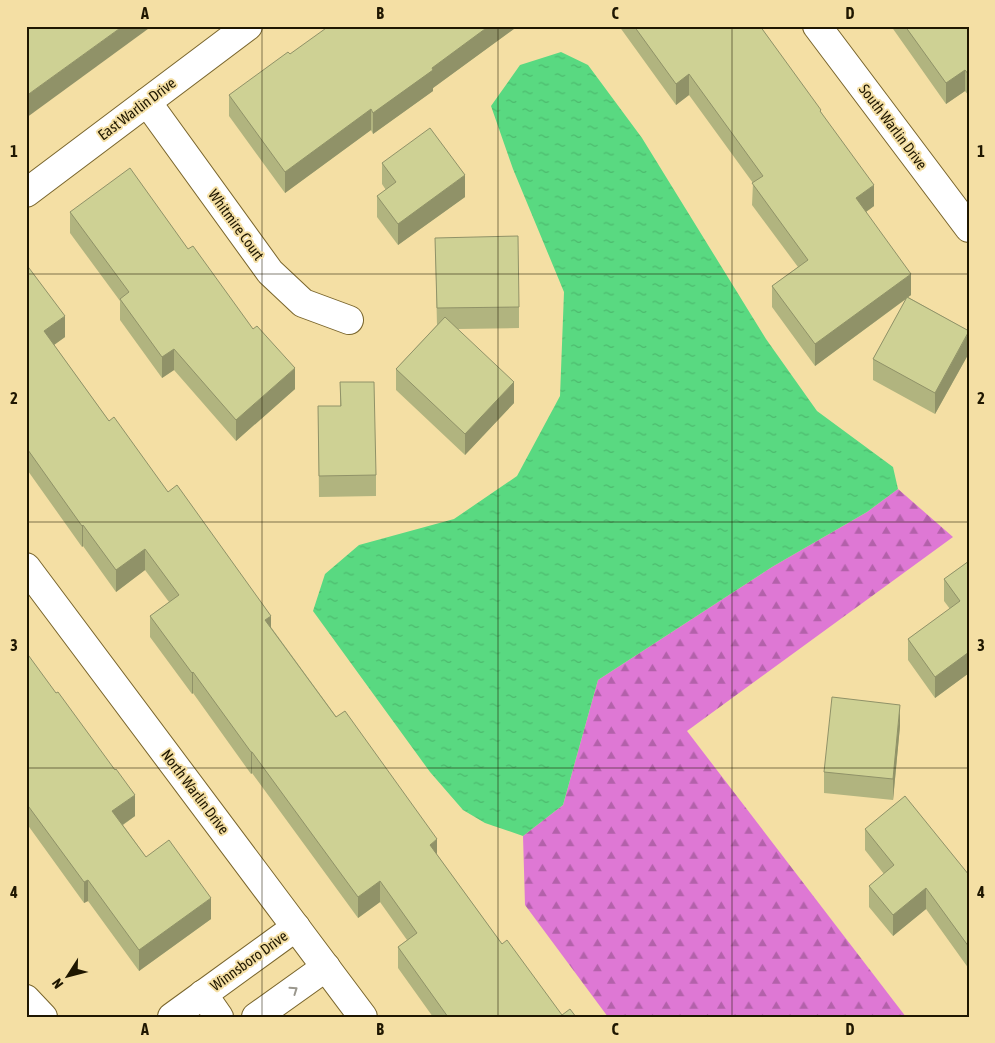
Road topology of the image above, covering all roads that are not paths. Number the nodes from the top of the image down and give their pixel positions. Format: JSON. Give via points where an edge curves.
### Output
{"nodes":[{"id":1,"x":248,"y":26,"type":"edge"},
{"id":2,"x":817,"y":26,"type":"edge"},
{"id":3,"x":147,"y":102,"type":"junction"},
{"id":4,"x":26,"y":193,"type":"edge"},
{"id":5,"x":969,"y":228,"type":"edge"},
{"id":6,"x":349,"y":320,"type":"dead end"},
{"id":7,"x":26,"y":567,"type":"edge"},
{"id":8,"x":296,"y":927,"type":"junction"},
{"id":9,"x":326,"y":967,"type":"junction"},
{"id":10,"x":203,"y":994,"type":"junction"},
{"id":11,"x":26,"y":999,"type":"edge"},
{"id":12,"x":43,"y":1017,"type":"edge"},
{"id":13,"x":172,"y":1017,"type":"edge"},
{"id":14,"x":219,"y":1017,"type":"edge"},
{"id":15,"x":256,"y":1017,"type":"edge"},
{"id":16,"x":363,"y":1017,"type":"edge"}],
"edges":[{"from":1,"to":3,"type":"street","name":"East Warlin Drive"},
{"from":2,"to":5,"type":"street","name":"South Warlin Drive"},
{"from":3,"to":4,"type":"street","name":"East Warlin Drive"},
{"from":3,"to":6,"type":"street","name":"Whitmire Court","via":[[270,272],[303,303]]},
{"from":7,"to":8,"type":"street","name":"North Warlin Drive"},
{"from":8,"to":9,"type":"street","name":"North Warlin Drive"},
{"from":8,"to":10,"type":"street","name":"Winnsboro Drive"},
{"from":15,"to":9,"type":"street","one_way":true},
{"from":9,"to":16,"type":"street","name":"North Warlin Drive"},
{"from":10,"to":13,"type":"street","name":"Winnsboro Drive"},
{"from":10,"to":14,"type":"street","name":"Winnsboro Drive"},
{"from":11,"to":12,"type":"street"}]}
